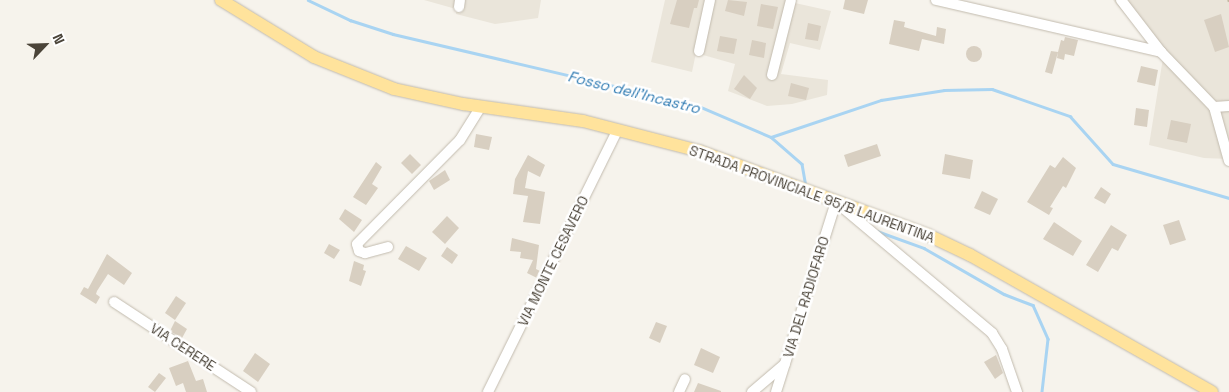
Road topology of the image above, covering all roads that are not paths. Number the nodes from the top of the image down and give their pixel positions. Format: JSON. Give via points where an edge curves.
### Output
{"nodes":[{"id":1,"x":221,"y":0,"type":"edge"},
{"id":2,"x":710,"y":0,"type":"edge"},
{"id":3,"x":791,"y":0,"type":"edge"},
{"id":4,"x":936,"y":0,"type":"edge"},
{"id":5,"x":1121,"y":0,"type":"edge"},
{"id":6,"x":699,"y":51,"type":"dead end"},
{"id":7,"x":1161,"y":52,"type":"junction"},
{"id":8,"x":772,"y":76,"type":"dead end"},
{"id":9,"x":1229,"y":106,"type":"edge"},
{"id":10,"x":481,"y":107,"type":"junction"},
{"id":11,"x":1214,"y":108,"type":"junction"},
{"id":12,"x":617,"y":130,"type":"junction"},
{"id":13,"x":1229,"y":161,"type":"edge"},
{"id":14,"x":836,"y":202,"type":"junction"},
{"id":15,"x":388,"y":247,"type":"dead end"},
{"id":16,"x":114,"y":302,"type":"dead end"},
{"id":17,"x":785,"y":364,"type":"junction"},
{"id":18,"x":685,"y":379,"type":"dead end"},
{"id":19,"x":1014,"y":390,"type":"edge"},
{"id":20,"x":251,"y":392,"type":"edge"},
{"id":21,"x":488,"y":392,"type":"edge"},
{"id":22,"x":679,"y":392,"type":"edge"},
{"id":23,"x":752,"y":392,"type":"edge"},
{"id":24,"x":776,"y":392,"type":"edge"},
{"id":25,"x":1212,"y":392,"type":"edge"}],
"edges":[{"from":1,"to":10,"type":"main road","name":"STRADA PROVINCIALE 95/B LAURENTINA","via":[[283,40],[344,71],[405,92]]},
{"from":2,"to":6,"type":"street"},
{"from":3,"to":8,"type":"street"},
{"from":4,"to":7,"type":"street"},
{"from":5,"to":7,"type":"street"},
{"from":7,"to":11,"type":"street"},
{"from":9,"to":11,"type":"street"},
{"from":10,"to":12,"type":"main road","name":"STRADA PROVINCIALE 95/B LAURENTINA","via":[[544,113]]},
{"from":10,"to":15,"type":"street","via":[[460,140],[357,244],[359,251],[365,253]]},
{"from":11,"to":13,"type":"street"},
{"from":12,"to":14,"type":"main road","name":"STRADA PROVINCIALE 95/B LAURENTINA","via":[[699,151]]},
{"from":12,"to":21,"type":"street","name":"VIA MONTE CESAVERO"},
{"from":14,"to":17,"type":"street","name":"VIA DEL RADIOFARO"},
{"from":14,"to":19,"type":"street","via":[[988,329],[1000,344]]},
{"from":14,"to":25,"type":"main road","name":"STRADA PROVINCIALE 95/B LAURENTINA","via":[[955,247]]},
{"from":16,"to":20,"type":"street","name":"VIA CERERE"},
{"from":17,"to":23,"type":"street"},
{"from":17,"to":24,"type":"street","name":"VIA DEL RADIOFARO"},
{"from":18,"to":22,"type":"street"}]}
